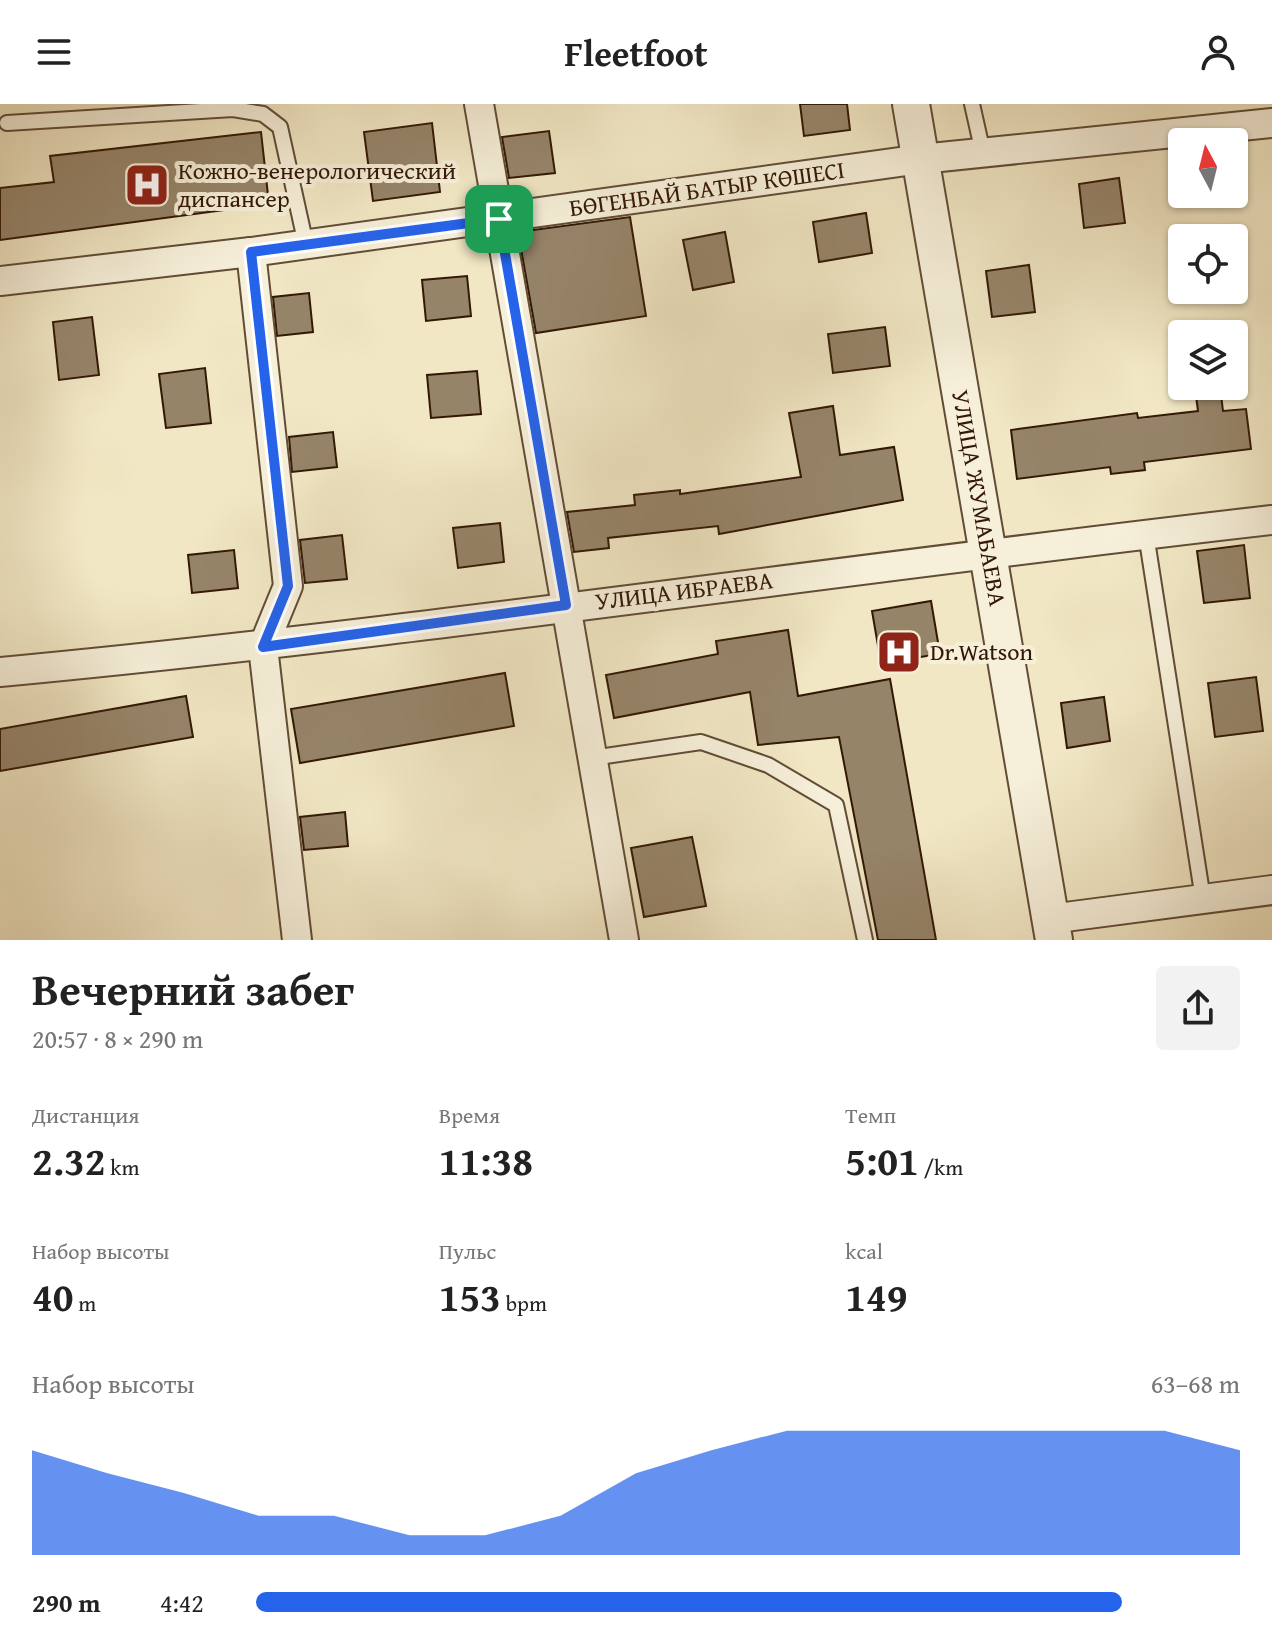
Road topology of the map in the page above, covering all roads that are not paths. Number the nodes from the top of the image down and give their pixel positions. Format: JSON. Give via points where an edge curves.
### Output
{"nodes":[{"id":1,"x":479,"y":104,"type":"edge"},
{"id":2,"x":911,"y":104,"type":"edge"},
{"id":3,"x":972,"y":104,"type":"edge"},
{"id":4,"x":7,"y":123,"type":"dead end"},
{"id":5,"x":1272,"y":123,"type":"edge"},
{"id":6,"x":983,"y":153,"type":"junction"},
{"id":7,"x":921,"y":159,"type":"junction"},
{"id":8,"x":499,"y":219,"type":"junction"},
{"id":9,"x":306,"y":245,"type":"junction"},
{"id":10,"x":251,"y":252,"type":"junction"},
{"id":11,"x":0,"y":281,"type":"edge"},
{"id":12,"x":1272,"y":520,"type":"edge"},
{"id":13,"x":1146,"y":534,"type":"junction"},
{"id":14,"x":989,"y":552,"type":"junction"},
{"id":15,"x":566,"y":605,"type":"junction"},
{"id":16,"x":263,"y":647,"type":"junction"},
{"id":17,"x":0,"y":672,"type":"edge"},
{"id":18,"x":592,"y":758,"type":"junction"},
{"id":19,"x":1272,"y":890,"type":"edge"},
{"id":20,"x":1203,"y":899,"type":"junction"},
{"id":21,"x":1052,"y":930,"type":"edge"},
{"id":22,"x":297,"y":940,"type":"edge"},
{"id":23,"x":624,"y":940,"type":"edge"},
{"id":24,"x":865,"y":940,"type":"edge"}],
"edges":[{"from":1,"to":8,"type":"street"},
{"from":2,"to":7,"type":"street","name":"УЛИЦА ЖУМАБАЕВА"},
{"from":3,"to":6,"type":"lane"},
{"from":4,"to":9,"type":"lane","via":[[233,109],[263,114],[280,127]]},
{"from":5,"to":6,"type":"street","name":"БӨГЕНБАЙ БАТЫР КӨШЕСІ"},
{"from":6,"to":7,"type":"street","name":"БӨГЕНБАЙ БАТЫР КӨШЕСІ"},
{"from":7,"to":8,"type":"street","name":"БӨГЕНБАЙ БАТЫР КӨШЕСІ"},
{"from":7,"to":14,"type":"street","name":"УЛИЦА ЖУМАБАЕВА"},
{"from":8,"to":9,"type":"street","name":"БӨГЕНБАЙ БАТЫР КӨШЕСІ"},
{"from":8,"to":15,"type":"street"},
{"from":9,"to":10,"type":"street","name":"БӨГЕНБАЙ БАТЫР КӨШЕСІ"},
{"from":10,"to":11,"type":"street","name":"БӨГЕНБАЙ БАТЫР КӨШЕСІ"},
{"from":10,"to":16,"type":"street","via":[[288,586]]},
{"from":12,"to":13,"type":"street","name":"УЛИЦА ИБРАЕВА"},
{"from":13,"to":14,"type":"street","name":"УЛИЦА ИБРАЕВА"},
{"from":13,"to":20,"type":"lane"},
{"from":14,"to":15,"type":"street","name":"УЛИЦА ИБРАЕВА"},
{"from":14,"to":21,"type":"street","name":"УЛИЦА ЖУМАБАЕВА"},
{"from":15,"to":16,"type":"street","name":"УЛИЦА ИБРАЕВА"},
{"from":15,"to":18,"type":"street"},
{"from":16,"to":17,"type":"street","name":"УЛИЦА ИБРАЕВА"},
{"from":16,"to":22,"type":"street"},
{"from":18,"to":23,"type":"street"},
{"from":18,"to":24,"type":"lane","via":[[701,742],[768,765],[836,805]]},
{"from":19,"to":20,"type":"street"},
{"from":20,"to":21,"type":"street"}]}
